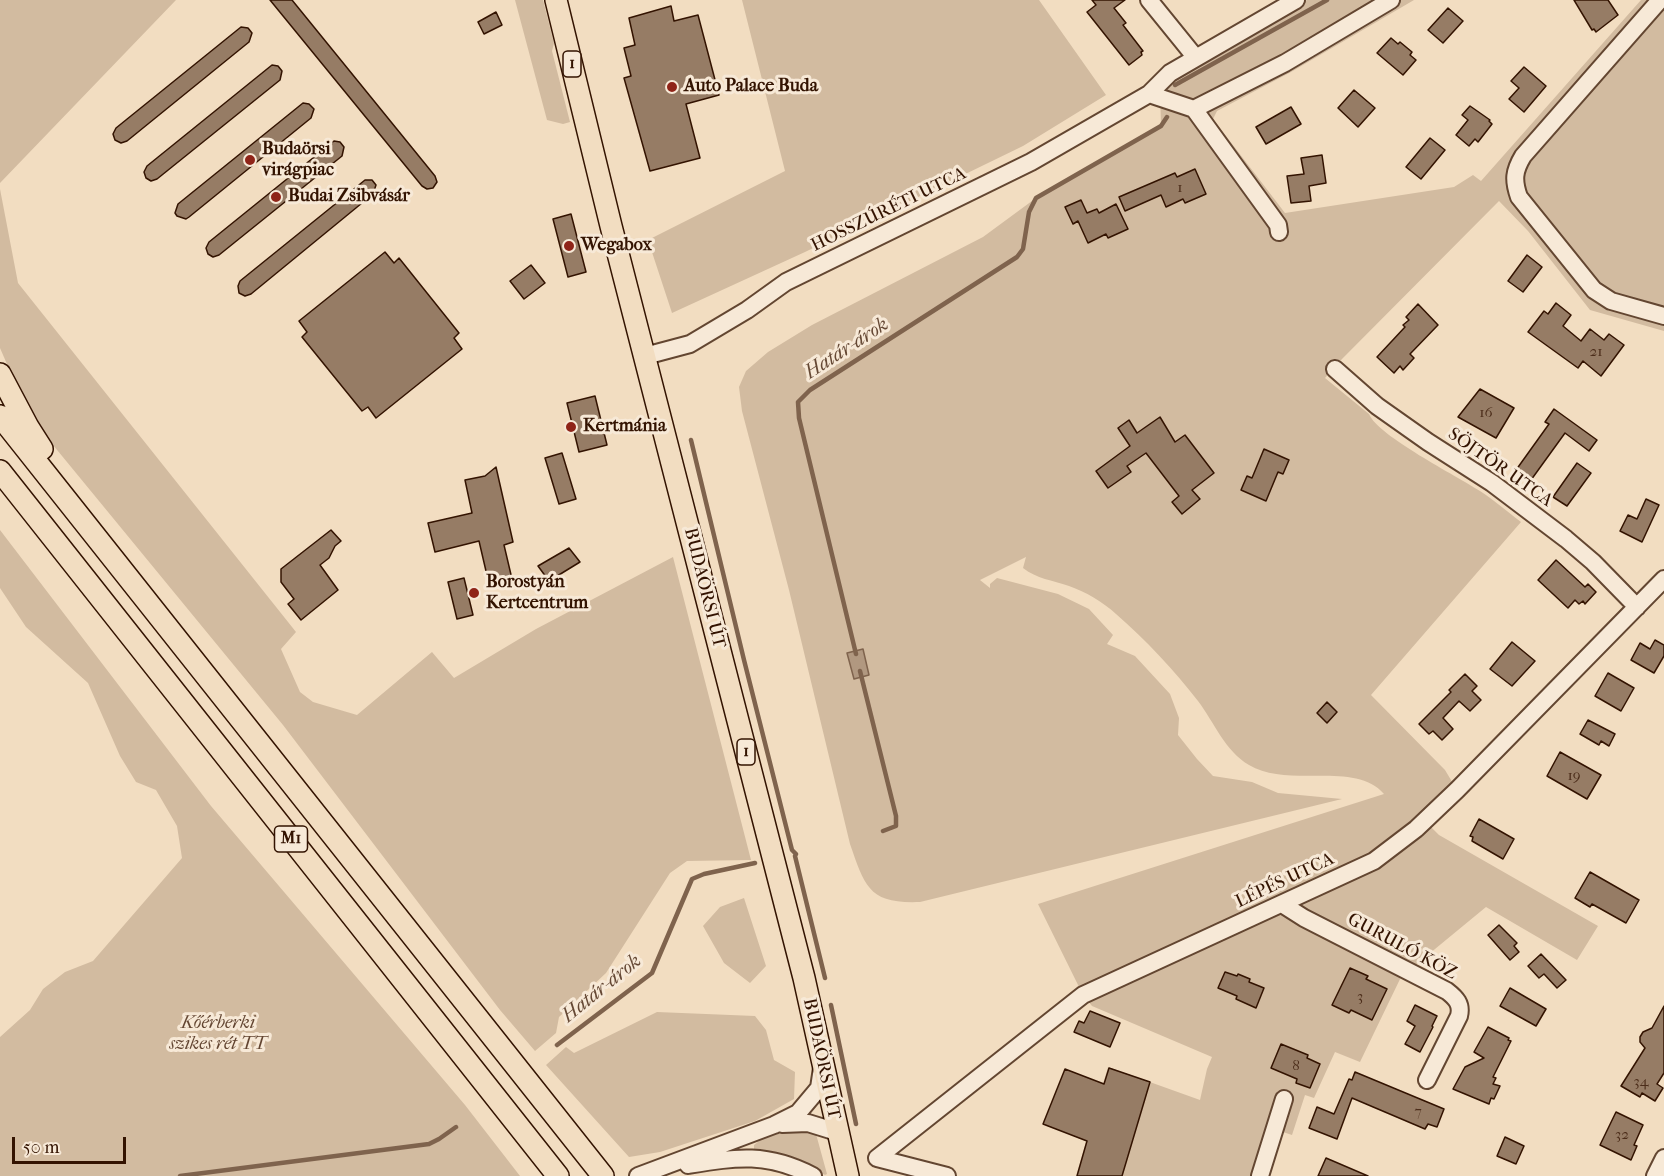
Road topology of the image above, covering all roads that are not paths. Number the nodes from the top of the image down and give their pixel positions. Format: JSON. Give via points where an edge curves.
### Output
{"nodes":[{"id":1,"x":556,"y":0,"type":"edge"},
{"id":2,"x":1149,"y":0,"type":"edge"},
{"id":3,"x":1296,"y":0,"type":"edge"},
{"id":4,"x":1391,"y":0,"type":"edge"},
{"id":5,"x":1660,"y":0,"type":"edge"},
{"id":6,"x":1196,"y":58,"type":"junction"},
{"id":7,"x":1149,"y":94,"type":"junction"},
{"id":8,"x":1194,"y":109,"type":"junction"},
{"id":9,"x":1279,"y":232,"type":"dead end"},
{"id":10,"x":1664,"y":316,"type":"edge"},
{"id":11,"x":645,"y":356,"type":"junction"},
{"id":12,"x":1335,"y":369,"type":"dead end"},
{"id":13,"x":0,"y":374,"type":"edge"},
{"id":14,"x":0,"y":416,"type":"edge"},
{"id":15,"x":0,"y":471,"type":"edge"},
{"id":16,"x":108,"y":550,"type":"junction"},
{"id":17,"x":1664,"y":579,"type":"edge"},
{"id":18,"x":1636,"y":607,"type":"junction"},
{"id":19,"x":1282,"y":904,"type":"junction"},
{"id":20,"x":823,"y":1064,"type":"junction"},
{"id":21,"x":1427,"y":1080,"type":"dead end"},
{"id":22,"x":1284,"y":1099,"type":"dead end"},
{"id":23,"x":774,"y":1125,"type":"junction"},
{"id":24,"x":837,"y":1132,"type":"junction"},
{"id":25,"x":1664,"y":1158,"type":"edge"},
{"id":26,"x":655,"y":1170,"type":"junction"},
{"id":27,"x":602,"y":1175,"type":"edge"},
{"id":28,"x":558,"y":1176,"type":"edge"},
{"id":29,"x":638,"y":1176,"type":"edge"},
{"id":30,"x":813,"y":1176,"type":"edge"},
{"id":31,"x":848,"y":1176,"type":"edge"},
{"id":32,"x":946,"y":1176,"type":"edge"},
{"id":33,"x":1260,"y":1176,"type":"edge"},
{"id":34,"x":1655,"y":1176,"type":"edge"}],
"edges":[{"from":1,"to":11,"type":"main road","name":"BUDAÖRSI ÚT","number":"1"},
{"from":2,"to":6,"type":"street"},
{"from":3,"to":6,"type":"street","name":"HOSSZÚRÉTI UTCA"},
{"from":4,"to":8,"type":"street","via":[[1286,63]]},
{"from":5,"to":10,"type":"street","via":[[1523,156],[1514,178],[1519,197],[1594,290],[1611,301]]},
{"from":6,"to":7,"type":"street","name":"HOSSZÚRÉTI UTCA","via":[[1170,73]]},
{"from":7,"to":8,"type":"street"},
{"from":7,"to":11,"type":"street","name":"HOSSZÚRÉTI UTCA","via":[[1024,166],[786,282],[690,344]]},
{"from":8,"to":9,"type":"street","via":[[1278,225]]},
{"from":11,"to":20,"type":"main road","name":"BUDAÖRSI ÚT","number":"1"},
{"from":12,"to":18,"type":"street","name":"SÖJTÖR UTCA","via":[[1377,406],[1492,483],[1566,539]]},
{"from":13,"to":16,"type":"main road","via":[[28,428]]},
{"from":14,"to":16,"type":"main road","number":"M1"},
{"from":15,"to":28,"type":"main road","number":"M1"},
{"from":16,"to":27,"type":"main road","number":"M1"},
{"from":17,"to":18,"type":"street","name":"LÉPÉS UTCA"},
{"from":18,"to":19,"type":"street","name":"LÉPÉS UTCA","via":[[1416,829],[1374,861]]},
{"from":19,"to":21,"type":"street","name":"GURULÓ KÖZ","via":[[1455,998],[1460,1006],[1459,1016]]},
{"from":19,"to":32,"type":"street","name":"LÉPÉS UTCA","via":[[1083,994],[878,1158]]},
{"from":20,"to":23,"type":"street","via":[[819,1088],[810,1100],[798,1113]]},
{"from":20,"to":24,"type":"main road","name":"BUDAÖRSI ÚT","number":"1"},
{"from":22,"to":33,"type":"street"},
{"from":23,"to":24,"type":"street","via":[[808,1123]]},
{"from":23,"to":26,"type":"street"},
{"from":24,"to":31,"type":"main road","name":"BUDAÖRSI ÚT","number":"1"},
{"from":25,"to":34,"type":"street"},
{"from":26,"to":29,"type":"street"},
{"from":26,"to":30,"type":"street","via":[[754,1158],[778,1161]]}]}
